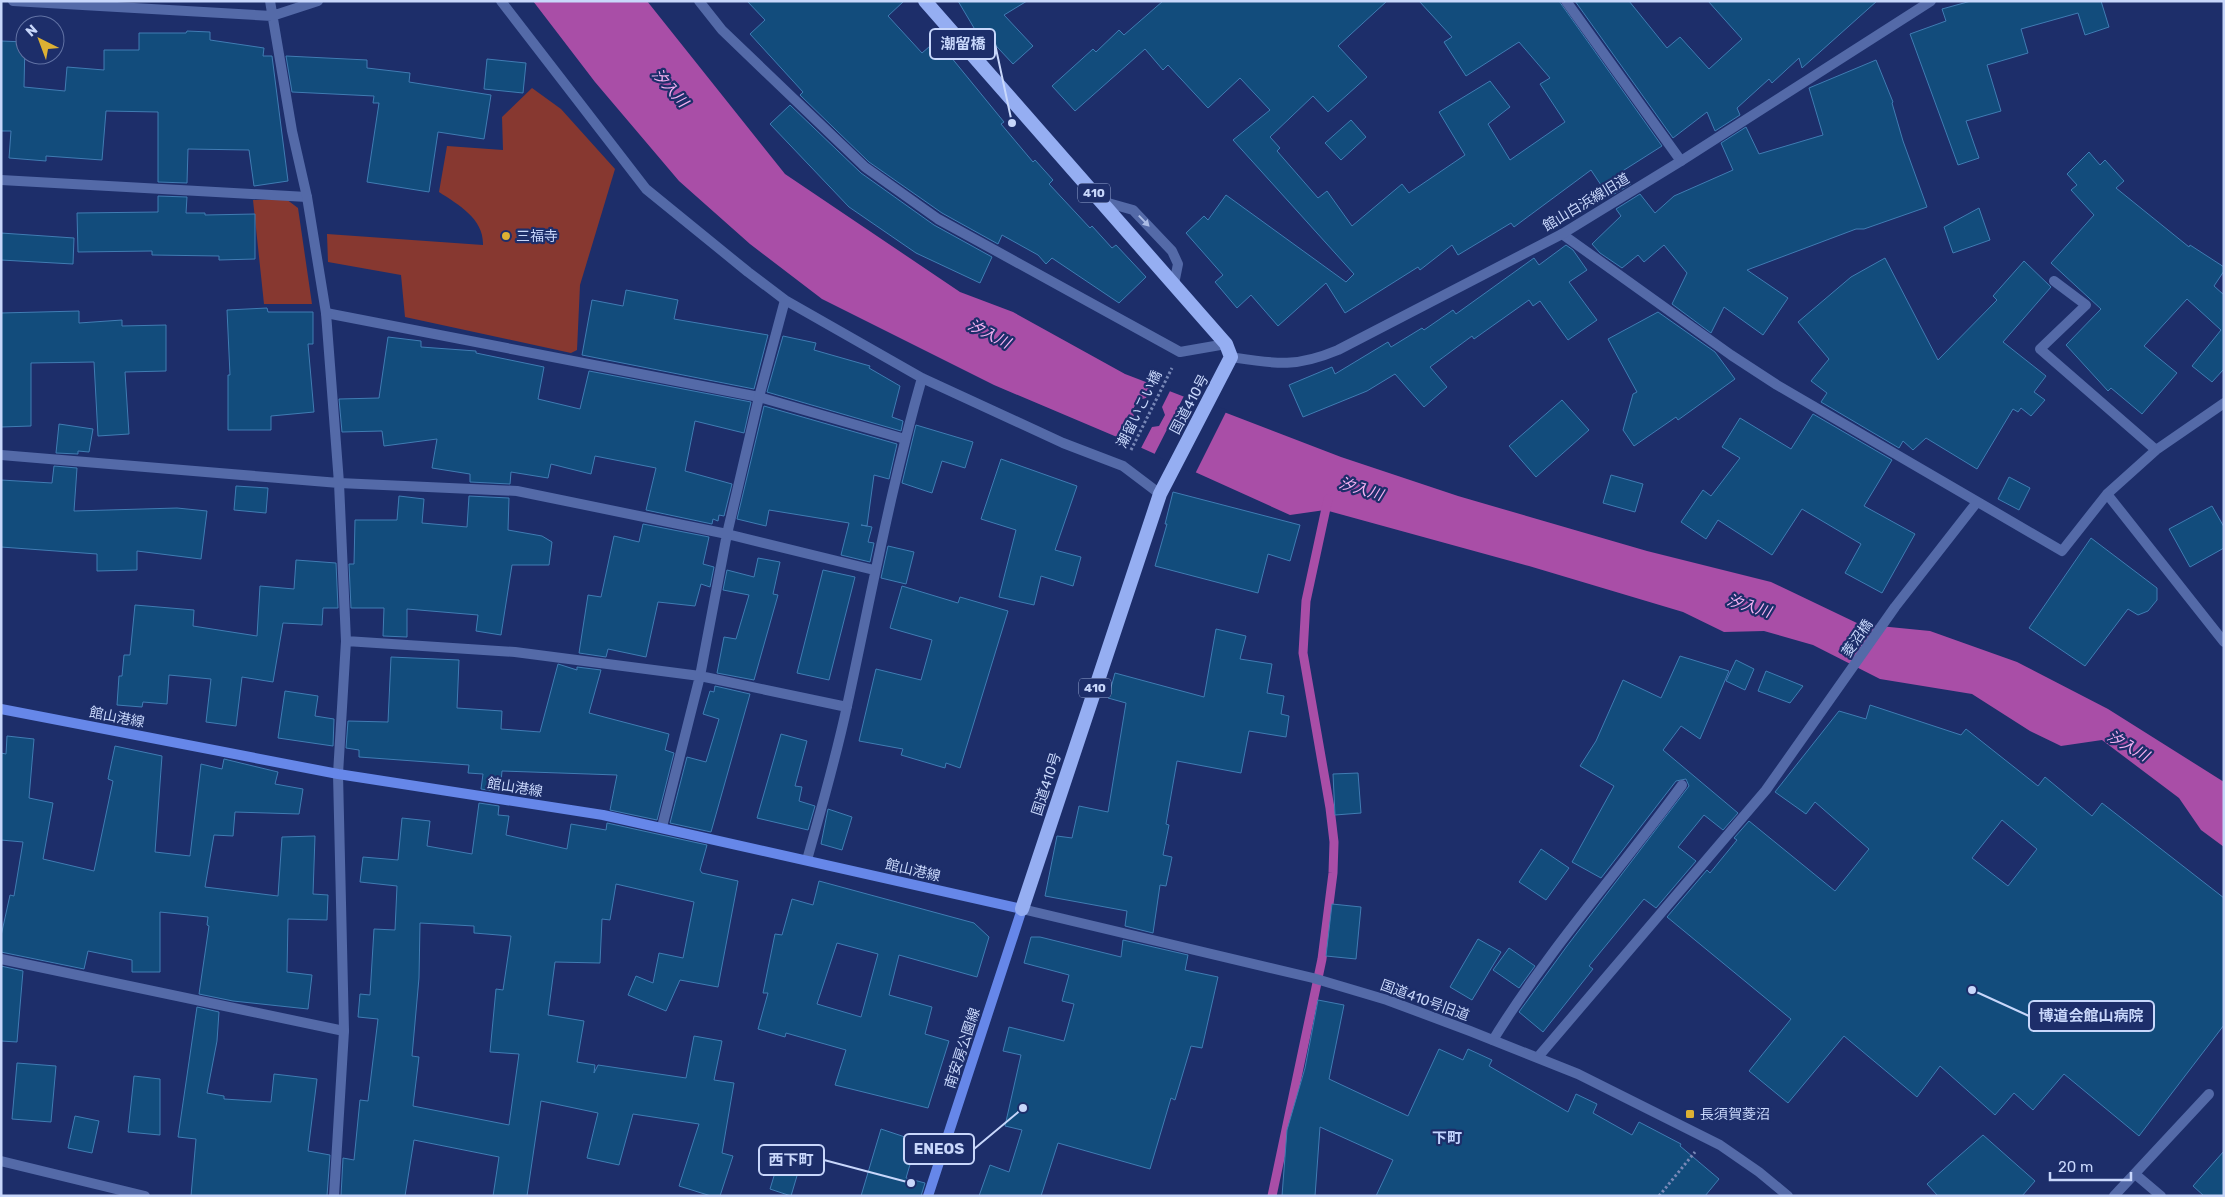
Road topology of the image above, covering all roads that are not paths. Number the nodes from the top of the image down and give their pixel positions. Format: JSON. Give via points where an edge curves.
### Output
{"nodes":[{"id":1,"x":13,"y":1,"type":"edge"},
{"id":2,"x":270,"y":1,"type":"edge"},
{"id":3,"x":318,"y":1,"type":"edge"},
{"id":4,"x":501,"y":1,"type":"edge"},
{"id":5,"x":699,"y":1,"type":"edge"},
{"id":6,"x":1566,"y":1,"type":"edge"},
{"id":7,"x":1931,"y":1,"type":"edge"},
{"id":8,"x":931,"y":3,"type":"edge"},
{"id":9,"x":272,"y":16,"type":"junction"},
{"id":10,"x":1681,"y":161,"type":"junction"},
{"id":11,"x":1,"y":180,"type":"edge"},
{"id":12,"x":307,"y":197,"type":"junction"},
{"id":13,"x":1101,"y":201,"type":"junction"},
{"id":14,"x":1562,"y":234,"type":"junction"},
{"id":15,"x":2054,"y":281,"type":"dead end"},
{"id":16,"x":1174,"y":284,"type":"junction"},
{"id":17,"x":785,"y":300,"type":"junction"},
{"id":18,"x":326,"y":313,"type":"junction"},
{"id":19,"x":1229,"y":350,"type":"junction"},
{"id":20,"x":922,"y":378,"type":"junction"},
{"id":21,"x":759,"y":397,"type":"junction"},
{"id":22,"x":2224,"y":403,"type":"edge"},
{"id":23,"x":904,"y":439,"type":"junction"},
{"id":24,"x":2156,"y":450,"type":"junction"},
{"id":25,"x":1,"y":455,"type":"edge"},
{"id":26,"x":339,"y":483,"type":"junction"},
{"id":27,"x":1160,"y":494,"type":"junction"},
{"id":28,"x":2108,"y":494,"type":"junction"},
{"id":29,"x":1977,"y":502,"type":"junction"},
{"id":30,"x":726,"y":534,"type":"junction"},
{"id":31,"x":874,"y":570,"type":"junction"},
{"id":32,"x":346,"y":641,"type":"junction"},
{"id":33,"x":2224,"y":642,"type":"edge"},
{"id":34,"x":700,"y":676,"type":"junction"},
{"id":35,"x":847,"y":707,"type":"junction"},
{"id":36,"x":1,"y":709,"type":"edge"},
{"id":37,"x":338,"y":774,"type":"junction"},
{"id":38,"x":1682,"y":785,"type":"dead end"},
{"id":39,"x":662,"y":827,"type":"junction"},
{"id":40,"x":807,"y":860,"type":"junction"},
{"id":41,"x":1022,"y":909,"type":"junction"},
{"id":42,"x":1,"y":959,"type":"edge"},
{"id":43,"x":344,"y":1031,"type":"junction"},
{"id":44,"x":1493,"y":1040,"type":"junction"},
{"id":45,"x":1538,"y":1057,"type":"junction"},
{"id":46,"x":2209,"y":1094,"type":"dead end"},
{"id":47,"x":1,"y":1161,"type":"edge"},
{"id":48,"x":2135,"y":1174,"type":"junction"},
{"id":49,"x":145,"y":1196,"type":"edge"},
{"id":50,"x":334,"y":1196,"type":"edge"},
{"id":51,"x":928,"y":1196,"type":"edge"},
{"id":52,"x":1788,"y":1196,"type":"edge"},
{"id":53,"x":2114,"y":1196,"type":"edge"},
{"id":54,"x":2161,"y":1196,"type":"edge"}],
"edges":[{"from":1,"to":9,"type":"street"},
{"from":2,"to":9,"type":"street"},
{"from":3,"to":9,"type":"street"},
{"from":4,"to":17,"type":"street","via":[[646,189]]},
{"from":5,"to":19,"type":"street","name":"館山白浜線旧道","via":[[722,30],[864,168],[938,219],[1180,352]]},
{"from":6,"to":10,"type":"street"},
{"from":7,"to":10,"type":"street","name":"館山白浜線旧道"},
{"from":8,"to":13,"type":"highway","number":"410"},
{"from":9,"to":12,"type":"street"},
{"from":10,"to":14,"type":"street","name":"館山白浜線旧道"},
{"from":11,"to":12,"type":"street"},
{"from":12,"to":18,"type":"street"},
{"from":13,"to":16,"type":"highway","number":"410"},
{"from":13,"to":16,"type":"street","one_way":true,"via":[[1133,210],[1172,251],[1178,264]]},
{"from":14,"to":19,"type":"street","name":"館山白浜線旧道","via":[[1314,360],[1277,364]]},
{"from":14,"to":29,"type":"street","via":[[1777,385]]},
{"from":15,"to":24,"type":"street","via":[[2086,305],[2040,349]]},
{"from":16,"to":19,"type":"highway","number":"410"},
{"from":17,"to":20,"type":"street"},
{"from":17,"to":21,"type":"street"},
{"from":18,"to":21,"type":"street"},
{"from":18,"to":26,"type":"street"},
{"from":19,"to":27,"type":"highway","name":"国道410号","number":"410","via":[[1213,394]]},
{"from":20,"to":23,"type":"street"},
{"from":20,"to":27,"type":"street","via":[[1063,443],[1124,466]]},
{"from":21,"to":23,"type":"street"},
{"from":21,"to":30,"type":"street"},
{"from":22,"to":24,"type":"street"},
{"from":23,"to":31,"type":"street"},
{"from":24,"to":28,"type":"street"},
{"from":25,"to":26,"type":"street"},
{"from":26,"to":30,"type":"street","via":[[517,491]]},
{"from":26,"to":32,"type":"street"},
{"from":27,"to":41,"type":"highway","name":"国道410号","number":"410"},
{"from":28,"to":29,"type":"street","via":[[2062,551]]},
{"from":28,"to":33,"type":"street"},
{"from":29,"to":45,"type":"street","name":"菱沼橋","via":[[1895,607],[1766,790]]},
{"from":30,"to":31,"type":"street"},
{"from":30,"to":34,"type":"street"},
{"from":31,"to":35,"type":"street"},
{"from":32,"to":34,"type":"street","via":[[515,652]]},
{"from":32,"to":37,"type":"street"},
{"from":34,"to":35,"type":"street"},
{"from":34,"to":39,"type":"street"},
{"from":35,"to":40,"type":"street"},
{"from":36,"to":37,"type":"main road","name":"館山港線"},
{"from":37,"to":39,"type":"main road","name":"館山港線","via":[[603,814]]},
{"from":37,"to":43,"type":"street"},
{"from":38,"to":44,"type":"street","via":[[1516,1002]]},
{"from":39,"to":40,"type":"main road","name":"館山港線"},
{"from":40,"to":41,"type":"main road","name":"館山港線"},
{"from":41,"to":44,"type":"street","name":"国道410号旧道","via":[[1325,981],[1387,1000]]},
{"from":41,"to":51,"type":"main road","name":"南安房公園線"},
{"from":42,"to":43,"type":"street"},
{"from":43,"to":50,"type":"street"},
{"from":44,"to":45,"type":"street","name":"国道410号旧道"},
{"from":45,"to":52,"type":"street","name":"国道410号旧道","via":[[1707,1139],[1759,1172]]},
{"from":46,"to":48,"type":"street"},
{"from":47,"to":49,"type":"street"},
{"from":48,"to":53,"type":"street"},
{"from":48,"to":54,"type":"street"}]}
